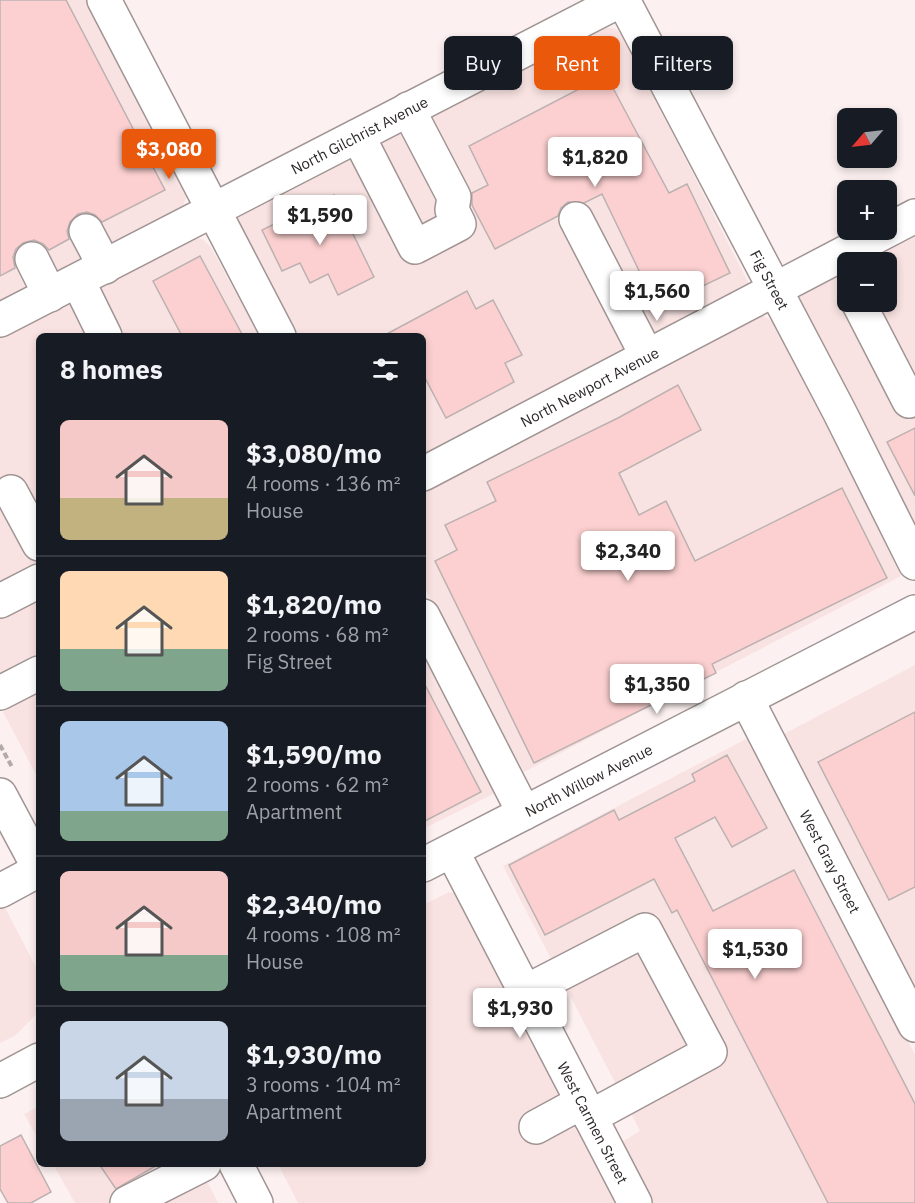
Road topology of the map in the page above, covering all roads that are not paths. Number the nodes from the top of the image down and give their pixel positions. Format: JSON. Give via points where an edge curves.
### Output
{"nodes":[{"id":1,"x":104,"y":0,"type":"edge"},
{"id":2,"x":622,"y":0,"type":"edge"},
{"id":3,"x":408,"y":110,"type":"junction"},
{"id":4,"x":358,"y":136,"type":"junction"},
{"id":5,"x":214,"y":209,"type":"junction"},
{"id":6,"x":915,"y":216,"type":"edge"},
{"id":7,"x":576,"y":219,"type":"dead end"},
{"id":8,"x":86,"y":231,"type":"dead end"},
{"id":9,"x":865,"y":252,"type":"edge"},
{"id":10,"x":32,"y":259,"type":"dead end"},
{"id":11,"x":837,"y":270,"type":"edge"},
{"id":12,"x":78,"y":281,"type":"junction"},
{"id":13,"x":774,"y":289,"type":"junction"},
{"id":14,"x":863,"y":312,"type":"edge"},
{"id":15,"x":0,"y":320,"type":"edge"},
{"id":16,"x":104,"y":333,"type":"edge"},
{"id":17,"x":277,"y":333,"type":"edge"},
{"id":18,"x":647,"y":356,"type":"junction"},
{"id":19,"x":909,"y":401,"type":"dead end"},
{"id":20,"x":426,"y":472,"type":"edge"},
{"id":21,"x":11,"y":492,"type":"dead end"},
{"id":22,"x":36,"y":538,"type":"edge"},
{"id":23,"x":915,"y":563,"type":"edge"},
{"id":24,"x":36,"y":583,"type":"edge"},
{"id":25,"x":0,"y":601,"type":"edge"},
{"id":26,"x":915,"y":612,"type":"edge"},
{"id":27,"x":426,"y":622,"type":"edge"},
{"id":28,"x":36,"y":675,"type":"edge"},
{"id":29,"x":0,"y":693,"type":"edge"},
{"id":30,"x":746,"y":698,"type":"junction"},
{"id":31,"x":0,"y":795,"type":"edge"},
{"id":32,"x":524,"y":813,"type":"junction"},
{"id":33,"x":437,"y":858,"type":"edge"},
{"id":34,"x":36,"y":863,"type":"edge"},
{"id":35,"x":36,"y":871,"type":"edge"},
{"id":36,"x":0,"y":891,"type":"edge"},
{"id":37,"x":525,"y":992,"type":"junction"},
{"id":38,"x":915,"y":1025,"type":"edge"},
{"id":39,"x":36,"y":1062,"type":"edge"},
{"id":40,"x":0,"y":1081,"type":"edge"},
{"id":41,"x":586,"y":1109,"type":"junction"},
{"id":42,"x":536,"y":1127,"type":"dead end"},
{"id":43,"x":198,"y":1167,"type":"edge"},
{"id":44,"x":238,"y":1167,"type":"edge"},
{"id":45,"x":127,"y":1203,"type":"edge"},
{"id":46,"x":256,"y":1203,"type":"edge"},
{"id":47,"x":635,"y":1203,"type":"edge"}],
"edges":[{"from":1,"to":5,"type":"street"},
{"from":2,"to":3,"type":"street","name":"North Gilchrist Avenue"},
{"from":2,"to":13,"type":"street","name":"Fig Street"},
{"from":3,"to":4,"type":"street","name":"North Gilchrist Avenue"},
{"from":3,"to":4,"type":"street","via":[[454,197],[452,210],[459,224],[415,247]]},
{"from":4,"to":5,"type":"street","name":"North Gilchrist Avenue"},
{"from":5,"to":12,"type":"street","name":"North Gilchrist Avenue"},
{"from":5,"to":17,"type":"street"},
{"from":6,"to":9,"type":"street","name":"North Newport Avenue"},
{"from":7,"to":18,"type":"street"},
{"from":8,"to":12,"type":"street"},
{"from":10,"to":12,"type":"street"},
{"from":11,"to":13,"type":"street","name":"North Newport Avenue"},
{"from":12,"to":15,"type":"street","name":"North Gilchrist Avenue"},
{"from":12,"to":16,"type":"street"},
{"from":13,"to":18,"type":"street","name":"North Newport Avenue"},
{"from":13,"to":23,"type":"street","name":"Fig Street"},
{"from":14,"to":19,"type":"street"},
{"from":18,"to":20,"type":"street","name":"North Newport Avenue"},
{"from":21,"to":22,"type":"street"},
{"from":24,"to":25,"type":"street"},
{"from":26,"to":30,"type":"street","name":"North Willow Avenue"},
{"from":27,"to":32,"type":"street"},
{"from":28,"to":29,"type":"street"},
{"from":30,"to":32,"type":"street","name":"North Willow Avenue"},
{"from":30,"to":38,"type":"street","name":"West Gray Street"},
{"from":31,"to":34,"type":"street"},
{"from":32,"to":33,"type":"street","name":"North Willow Avenue"},
{"from":33,"to":37,"type":"street","name":"West Carmen Street"},
{"from":35,"to":36,"type":"street"},
{"from":37,"to":41,"type":"street","name":"West Carmen Street"},
{"from":37,"to":41,"type":"street","via":[[645,930],[710,1052]]},
{"from":39,"to":40,"type":"street"},
{"from":41,"to":42,"type":"street"},
{"from":41,"to":47,"type":"street","name":"West Carmen Street"},
{"from":43,"to":45,"type":"street"},
{"from":44,"to":46,"type":"street"}]}
